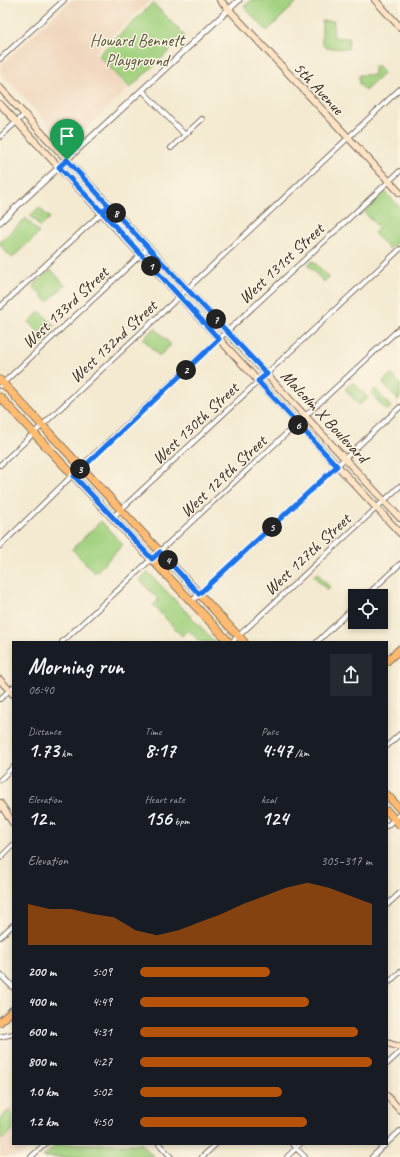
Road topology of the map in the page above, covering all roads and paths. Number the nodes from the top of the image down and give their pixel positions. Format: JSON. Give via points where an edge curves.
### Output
{"nodes":[{"id":1,"x":64,"y":0,"type":"edge"},
{"id":2,"x":220,"y":0,"type":"edge"},
{"id":3,"x":239,"y":0,"type":"edge"},
{"id":4,"x":374,"y":0,"type":"edge"},
{"id":5,"x":228,"y":10,"type":"junction"},
{"id":6,"x":400,"y":27,"type":"edge"},
{"id":7,"x":0,"y":59,"type":"edge"},
{"id":8,"x":0,"y":88,"type":"edge"},
{"id":9,"x":400,"y":89,"type":"edge"},
{"id":10,"x":142,"y":90,"type":"junction"},
{"id":11,"x":0,"y":104,"type":"edge"},
{"id":12,"x":24,"y":114,"type":"junction"},
{"id":13,"x":202,"y":119,"type":"dead end"},
{"id":14,"x":17,"y":122,"type":"junction"},
{"id":15,"x":185,"y":135,"type":"junction"},
{"id":16,"x":0,"y":137,"type":"edge"},
{"id":17,"x":348,"y":138,"type":"junction"},
{"id":18,"x":171,"y":148,"type":"dead end"},
{"id":19,"x":67,"y":160,"type":"junction"},
{"id":20,"x":59,"y":167,"type":"junction"},
{"id":21,"x":400,"y":171,"type":"edge"},
{"id":22,"x":389,"y":181,"type":"junction"},
{"id":23,"x":400,"y":194,"type":"edge"},
{"id":24,"x":109,"y":206,"type":"junction"},
{"id":25,"x":102,"y":212,"type":"junction"},
{"id":26,"x":0,"y":222,"type":"edge"},
{"id":27,"x":148,"y":248,"type":"junction"},
{"id":28,"x":400,"y":249,"type":"edge"},
{"id":29,"x":140,"y":255,"type":"junction"},
{"id":30,"x":187,"y":289,"type":"junction"},
{"id":31,"x":179,"y":296,"type":"junction"},
{"id":32,"x":0,"y":307,"type":"edge"},
{"id":33,"x":400,"y":328,"type":"edge"},
{"id":34,"x":227,"y":332,"type":"junction"},
{"id":35,"x":219,"y":339,"type":"junction"},
{"id":36,"x":267,"y":374,"type":"junction"},
{"id":37,"x":258,"y":381,"type":"junction"},
{"id":38,"x":1,"y":383,"type":"edge"},
{"id":39,"x":0,"y":396,"type":"edge"},
{"id":40,"x":400,"y":407,"type":"edge"},
{"id":41,"x":306,"y":416,"type":"junction"},
{"id":42,"x":297,"y":424,"type":"junction"},
{"id":43,"x":42,"y":425,"type":"junction"},
{"id":44,"x":34,"y":433,"type":"junction"},
{"id":45,"x":345,"y":458,"type":"junction"},
{"id":46,"x":0,"y":465,"type":"edge"},
{"id":47,"x":337,"y":466,"type":"junction"},
{"id":48,"x":82,"y":467,"type":"junction"},
{"id":49,"x":74,"y":476,"type":"junction"},
{"id":50,"x":400,"y":486,"type":"edge"},
{"id":51,"x":384,"y":500,"type":"junction"},
{"id":52,"x":376,"y":508,"type":"junction"},
{"id":53,"x":121,"y":510,"type":"junction"},
{"id":54,"x":113,"y":518,"type":"junction"},
{"id":55,"x":400,"y":518,"type":"edge"},
{"id":56,"x":400,"y":533,"type":"edge"},
{"id":57,"x":0,"y":546,"type":"edge"},
{"id":58,"x":160,"y":552,"type":"junction"},
{"id":59,"x":152,"y":559,"type":"junction"},
{"id":60,"x":400,"y":564,"type":"edge"},
{"id":61,"x":373,"y":589,"type":"edge"},
{"id":62,"x":199,"y":594,"type":"junction"},
{"id":63,"x":191,"y":602,"type":"junction"},
{"id":64,"x":348,"y":613,"type":"edge"},
{"id":65,"x":239,"y":636,"type":"junction"},
{"id":66,"x":63,"y":641,"type":"edge"},
{"id":67,"x":228,"y":641,"type":"edge"},
{"id":68,"x":233,"y":641,"type":"edge"},
{"id":69,"x":243,"y":641,"type":"edge"},
{"id":70,"x":318,"y":641,"type":"edge"},
{"id":71,"x":400,"y":649,"type":"edge"},
{"id":72,"x":388,"y":660,"type":"edge"},
{"id":73,"x":0,"y":680,"type":"edge"},
{"id":74,"x":12,"y":691,"type":"edge"},
{"id":75,"x":0,"y":699,"type":"edge"},
{"id":76,"x":400,"y":734,"type":"edge"},
{"id":77,"x":388,"y":745,"type":"edge"},
{"id":78,"x":12,"y":768,"type":"edge"},
{"id":79,"x":0,"y":780,"type":"edge"},
{"id":80,"x":388,"y":796,"type":"edge"},
{"id":81,"x":0,"y":804,"type":"edge"},
{"id":82,"x":400,"y":809,"type":"edge"},
{"id":83,"x":388,"y":812,"type":"edge"},
{"id":84,"x":400,"y":814,"type":"edge"},
{"id":85,"x":394,"y":819,"type":"junction"},
{"id":86,"x":12,"y":822,"type":"edge"},
{"id":87,"x":388,"y":825,"type":"edge"},
{"id":88,"x":400,"y":825,"type":"edge"},
{"id":89,"x":12,"y":846,"type":"edge"},
{"id":90,"x":0,"y":858,"type":"edge"},
{"id":91,"x":400,"y":893,"type":"edge"},
{"id":92,"x":388,"y":904,"type":"edge"},
{"id":93,"x":12,"y":926,"type":"edge"},
{"id":94,"x":0,"y":937,"type":"edge"},
{"id":95,"x":400,"y":972,"type":"edge"},
{"id":96,"x":0,"y":974,"type":"edge"},
{"id":97,"x":388,"y":983,"type":"edge"},
{"id":98,"x":12,"y":986,"type":"edge"},
{"id":99,"x":12,"y":1011,"type":"edge"},
{"id":100,"x":0,"y":1022,"type":"edge"},
{"id":101,"x":12,"y":1034,"type":"edge"},
{"id":102,"x":0,"y":1037,"type":"edge"},
{"id":103,"x":388,"y":1043,"type":"edge"},
{"id":104,"x":400,"y":1047,"type":"edge"},
{"id":105,"x":400,"y":1052,"type":"edge"},
{"id":106,"x":388,"y":1063,"type":"edge"},
{"id":107,"x":388,"y":1097,"type":"edge"},
{"id":108,"x":400,"y":1110,"type":"edge"},
{"id":109,"x":400,"y":1131,"type":"edge"},
{"id":110,"x":388,"y":1141,"type":"edge"},
{"id":111,"x":44,"y":1145,"type":"edge"},
{"id":112,"x":160,"y":1145,"type":"edge"},
{"id":113,"x":215,"y":1145,"type":"edge"},
{"id":114,"x":293,"y":1145,"type":"edge"},
{"id":115,"x":299,"y":1145,"type":"edge"},
{"id":116,"x":384,"y":1145,"type":"edge"},
{"id":117,"x":296,"y":1148,"type":"junction"},
{"id":118,"x":31,"y":1157,"type":"edge"},
{"id":119,"x":171,"y":1157,"type":"edge"},
{"id":120,"x":202,"y":1157,"type":"edge"},
{"id":121,"x":286,"y":1157,"type":"edge"},
{"id":122,"x":305,"y":1157,"type":"edge"},
{"id":123,"x":372,"y":1157,"type":"edge"}],
"edges":[{"from":1,"to":7,"type":"street"},
{"from":2,"to":5,"type":"main road","name":"5th Avenue"},
{"from":3,"to":5,"type":"street"},
{"from":4,"to":6,"type":"main road"},
{"from":5,"to":10,"type":"street"},
{"from":5,"to":17,"type":"main road","name":"5th Avenue"},
{"from":8,"to":12,"type":"main road","name":"Malcolm X Boulevard"},
{"from":9,"to":17,"type":"street","name":"West 132nd Street"},
{"from":10,"to":15,"type":"street"},
{"from":10,"to":19,"type":"street"},
{"from":11,"to":14,"type":"main road","name":"Malcolm X Boulevard"},
{"from":12,"to":14,"type":"street"},
{"from":12,"to":19,"type":"main road","name":"Malcolm X Boulevard"},
{"from":13,"to":15,"type":"street"},
{"from":14,"to":16,"type":"street"},
{"from":14,"to":20,"type":"main road","name":"Malcolm X Boulevard"},
{"from":15,"to":18,"type":"street"},
{"from":17,"to":22,"type":"main road","name":"5th Avenue"},
{"from":17,"to":30,"type":"street","name":"West 132nd Street"},
{"from":19,"to":20,"type":"street"},
{"from":19,"to":24,"type":"main road","name":"Malcolm X Boulevard"},
{"from":20,"to":25,"type":"main road","name":"Malcolm X Boulevard"},
{"from":20,"to":26,"type":"street"},
{"from":21,"to":22,"type":"street","name":"West 131st Street"},
{"from":22,"to":23,"type":"main road","name":"5th Avenue"},
{"from":22,"to":34,"type":"street","name":"West 131st Street"},
{"from":24,"to":25,"type":"street"},
{"from":24,"to":27,"type":"main road","name":"Malcolm X Boulevard"},
{"from":25,"to":29,"type":"main road","name":"Malcolm X Boulevard"},
{"from":25,"to":32,"type":"street"},
{"from":27,"to":29,"type":"street","name":"West 133rd Street"},
{"from":27,"to":30,"type":"main road","name":"Malcolm X Boulevard"},
{"from":28,"to":36,"type":"street","name":"West 130th Street"},
{"from":29,"to":31,"type":"main road","name":"Malcolm X Boulevard"},
{"from":29,"to":38,"type":"street","name":"West 133rd Street"},
{"from":30,"to":31,"type":"street","name":"West 132nd Street"},
{"from":30,"to":34,"type":"main road","name":"Malcolm X Boulevard"},
{"from":31,"to":35,"type":"main road","name":"Malcolm X Boulevard"},
{"from":31,"to":43,"type":"street","name":"West 132nd Street"},
{"from":33,"to":41,"type":"street","name":"West 129th Street"},
{"from":34,"to":35,"type":"street","name":"West 131st Street"},
{"from":34,"to":36,"type":"main road","name":"Malcolm X Boulevard"},
{"from":35,"to":37,"type":"main road","name":"Malcolm X Boulevard"},
{"from":35,"to":48,"type":"street","name":"West 131st Street"},
{"from":36,"to":37,"type":"street","name":"West 130th Street"},
{"from":36,"to":41,"type":"main road","name":"Malcolm X Boulevard"},
{"from":37,"to":42,"type":"main road","name":"Malcolm X Boulevard"},
{"from":37,"to":53,"type":"street","name":"West 130th Street"},
{"from":38,"to":43,"type":"main road"},
{"from":39,"to":44,"type":"main road"},
{"from":40,"to":45,"type":"street"},
{"from":41,"to":42,"type":"street","name":"West 129th Street"},
{"from":41,"to":45,"type":"main road","name":"Malcolm X Boulevard"},
{"from":42,"to":47,"type":"main road","name":"Malcolm X Boulevard"},
{"from":42,"to":58,"type":"street","name":"West 129th Street"},
{"from":43,"to":44,"type":"street","name":"West 132nd Street"},
{"from":43,"to":48,"type":"main road"},
{"from":44,"to":46,"type":"street","name":"West 132nd Street"},
{"from":44,"to":49,"type":"main road"},
{"from":45,"to":47,"type":"street"},
{"from":45,"to":51,"type":"main road","name":"Malcolm X Boulevard"},
{"from":47,"to":52,"type":"main road","name":"Malcolm X Boulevard"},
{"from":47,"to":62,"type":"street"},
{"from":48,"to":49,"type":"street","name":"West 131st Street"},
{"from":48,"to":53,"type":"main road"},
{"from":49,"to":54,"type":"main road"},
{"from":49,"to":57,"type":"street","name":"West 131st Street"},
{"from":50,"to":51,"type":"street","name":"West 127th Street"},
{"from":51,"to":52,"type":"street","name":"West 127th Street"},
{"from":51,"to":55,"type":"main road","name":"Malcolm X Boulevard"},
{"from":52,"to":56,"type":"main road","name":"Malcolm X Boulevard"},
{"from":52,"to":65,"type":"street","name":"West 127th Street"},
{"from":53,"to":54,"type":"street","name":"West 130th Street"},
{"from":53,"to":58,"type":"main road"},
{"from":54,"to":59,"type":"main road"},
{"from":58,"to":59,"type":"street","name":"West 129th Street"},
{"from":58,"to":62,"type":"main road"},
{"from":59,"to":63,"type":"main road"},
{"from":59,"to":66,"type":"street","name":"West 129th Street"},
{"from":60,"to":61,"type":"street"},
{"from":62,"to":63,"type":"street"},
{"from":62,"to":65,"type":"main road"},
{"from":63,"to":67,"type":"main road"},
{"from":64,"to":70,"type":"street"},
{"from":65,"to":68,"type":"street","name":"West 127th Street"},
{"from":65,"to":69,"type":"main road"},
{"from":71,"to":72,"type":"main road"},
{"from":73,"to":74,"type":"main road"},
{"from":74,"to":75,"type":"street"},
{"from":76,"to":77,"type":"street"},
{"from":78,"to":79,"type":"street"},
{"from":80,"to":82,"type":"main road"},
{"from":81,"to":86,"type":"main road"},
{"from":83,"to":85,"type":"main road"},
{"from":84,"to":85,"type":"street"},
{"from":85,"to":87,"type":"street"},
{"from":85,"to":88,"type":"main road"},
{"from":89,"to":90,"type":"street"},
{"from":91,"to":92,"type":"street"},
{"from":93,"to":94,"type":"street"},
{"from":95,"to":97,"type":"street"},
{"from":96,"to":98,"type":"street"},
{"from":99,"to":100,"type":"main road"},
{"from":101,"to":102,"type":"street"},
{"from":103,"to":104,"type":"main road"},
{"from":105,"to":106,"type":"street"},
{"from":107,"to":108,"type":"main road"},
{"from":109,"to":110,"type":"street"},
{"from":111,"to":118,"type":"street"},
{"from":112,"to":119,"type":"street"},
{"from":113,"to":120,"type":"street"},
{"from":114,"to":117,"type":"street"},
{"from":115,"to":117,"type":"street"},
{"from":116,"to":123,"type":"street"},
{"from":117,"to":121,"type":"street"},
{"from":117,"to":122,"type":"street"}]}
